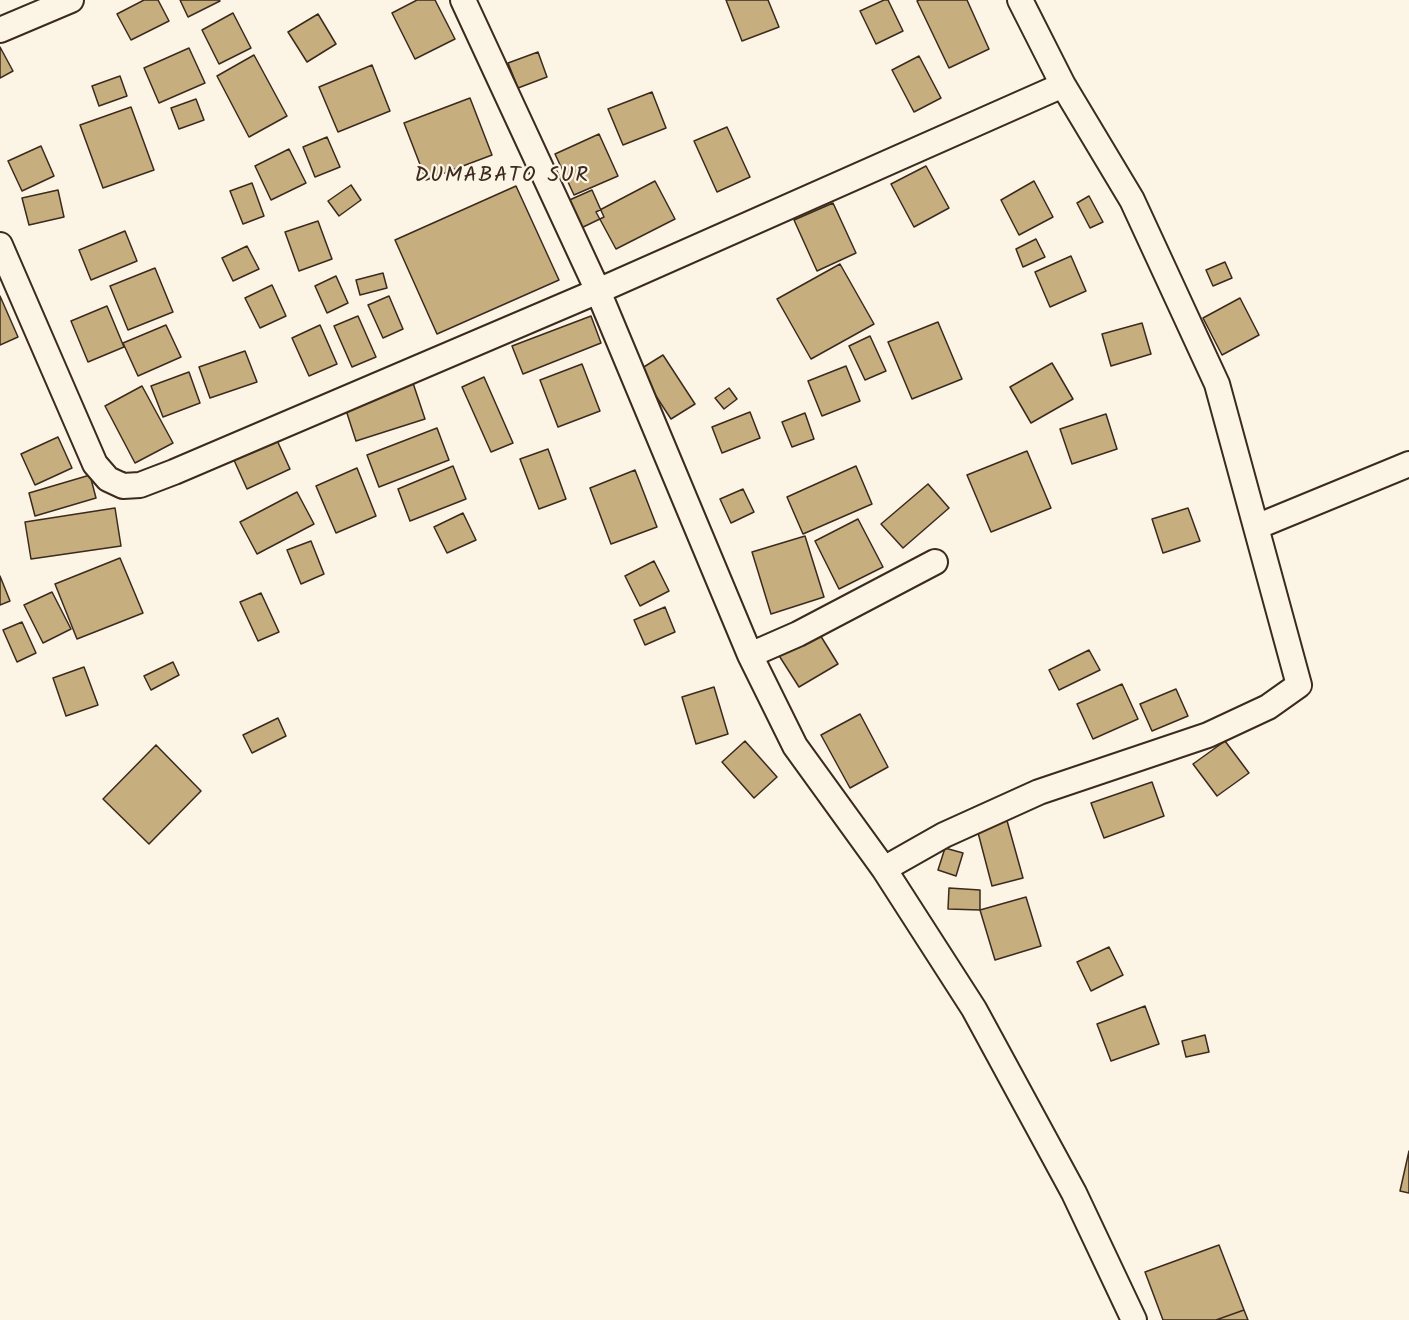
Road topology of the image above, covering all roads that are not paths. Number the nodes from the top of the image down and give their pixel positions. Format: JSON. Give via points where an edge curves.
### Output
{"nodes":[{"id":1,"x":71,"y":0,"type":"edge"},
{"id":2,"x":463,"y":0,"type":"edge"},
{"id":3,"x":1020,"y":0,"type":"edge"},
{"id":4,"x":0,"y":30,"type":"edge"},
{"id":5,"x":1062,"y":85,"type":"junction"},
{"id":6,"x":0,"y":244,"type":"edge"},
{"id":7,"x":598,"y":291,"type":"junction"},
{"id":8,"x":1409,"y":464,"type":"edge"},
{"id":9,"x":1256,"y":527,"type":"junction"},
{"id":10,"x":935,"y":562,"type":"dead end"},
{"id":11,"x":750,"y":655,"type":"junction"},
{"id":12,"x":884,"y":869,"type":"junction"},
{"id":13,"x":1134,"y":1320,"type":"edge"}],
"edges":[{"from":1,"to":4,"type":"street"},
{"from":2,"to":7,"type":"street"},
{"from":3,"to":5,"type":"street"},
{"from":5,"to":7,"type":"street"},
{"from":5,"to":9,"type":"street","via":[[1132,200],[1217,384]]},
{"from":6,"to":7,"type":"street","via":[[95,464],[108,479],[123,486],[140,485],[174,472]]},
{"from":7,"to":11,"type":"street"},
{"from":8,"to":9,"type":"street"},
{"from":9,"to":12,"type":"street","via":[[1299,685],[1268,707],[1208,735],[1039,792],[944,835]]},
{"from":10,"to":11,"type":"street"},
{"from":11,"to":12,"type":"street","via":[[795,746]]},
{"from":12,"to":13,"type":"street","via":[[974,1009],[1074,1193]]}]}
